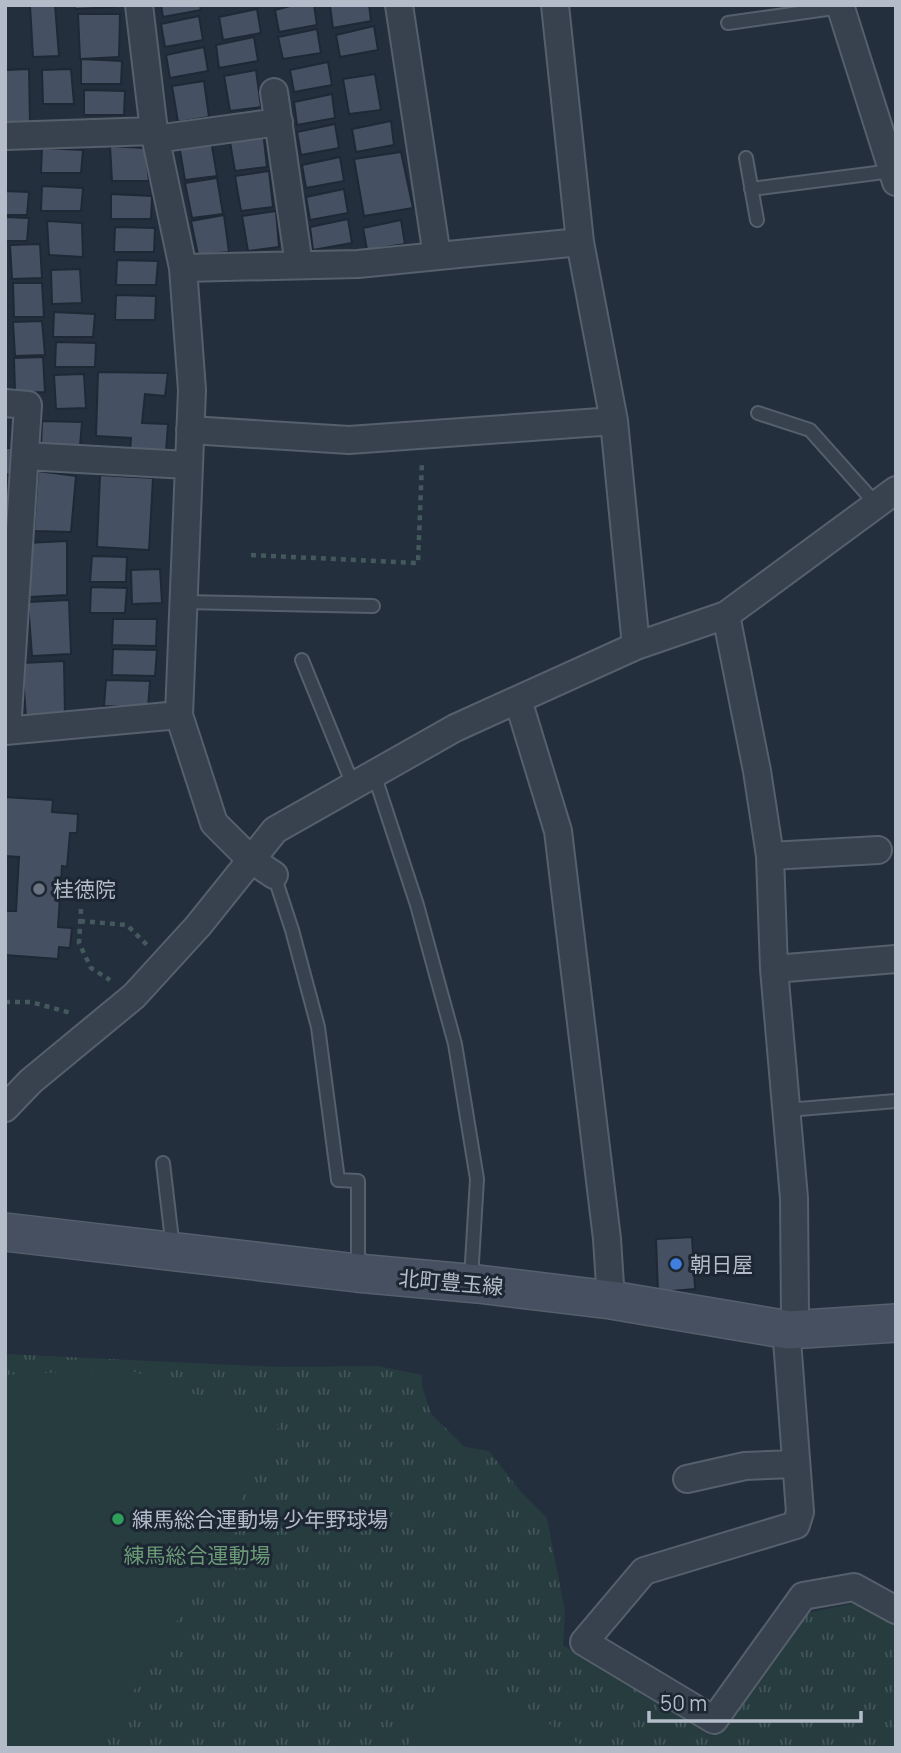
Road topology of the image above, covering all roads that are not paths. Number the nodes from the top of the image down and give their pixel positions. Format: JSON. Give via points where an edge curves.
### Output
{"nodes":[{"id":1,"x":139,"y":5,"type":"edge"},
{"id":2,"x":399,"y":5,"type":"edge"},
{"id":3,"x":555,"y":5,"type":"edge"},
{"id":4,"x":841,"y":6,"type":"edge"},
{"id":5,"x":728,"y":23,"type":"dead end"},
{"id":6,"x":274,"y":92,"type":"dead end"},
{"id":7,"x":279,"y":122,"type":"junction"},
{"id":8,"x":155,"y":135,"type":"junction"},
{"id":9,"x":5,"y":136,"type":"edge"},
{"id":10,"x":746,"y":158,"type":"dead end"},
{"id":11,"x":894,"y":177,"type":"edge"},
{"id":12,"x":751,"y":189,"type":"junction"},
{"id":13,"x":757,"y":220,"type":"dead end"},
{"id":14,"x":580,"y":242,"type":"junction"},
{"id":15,"x":437,"y":256,"type":"junction"},
{"id":16,"x":299,"y":265,"type":"junction"},
{"id":17,"x":183,"y":268,"type":"junction"},
{"id":18,"x":5,"y":403,"type":"edge"},
{"id":19,"x":758,"y":413,"type":"dead end"},
{"id":20,"x":614,"y":421,"type":"junction"},
{"id":21,"x":190,"y":430,"type":"junction"},
{"id":22,"x":25,"y":456,"type":"junction"},
{"id":23,"x":187,"y":466,"type":"junction"},
{"id":24,"x":887,"y":497,"type":"edge"},
{"id":25,"x":12,"y":564,"type":"edge"},
{"id":26,"x":184,"y":602,"type":"junction"},
{"id":27,"x":373,"y":606,"type":"dead end"},
{"id":28,"x":726,"y":615,"type":"junction"},
{"id":29,"x":636,"y":646,"type":"junction"},
{"id":30,"x":302,"y":660,"type":"dead end"},
{"id":31,"x":518,"y":700,"type":"junction"},
{"id":32,"x":179,"y":715,"type":"junction"},
{"id":33,"x":6,"y":731,"type":"edge"},
{"id":34,"x":363,"y":780,"type":"junction"},
{"id":35,"x":878,"y":850,"type":"dead end"},
{"id":36,"x":770,"y":856,"type":"junction"},
{"id":37,"x":250,"y":859,"type":"junction"},
{"id":38,"x":274,"y":875,"type":"joint"},
{"id":39,"x":896,"y":959,"type":"edge"},
{"id":40,"x":774,"y":969,"type":"junction"},
{"id":41,"x":896,"y":1101,"type":"edge"},
{"id":42,"x":5,"y":1108,"type":"edge"},
{"id":43,"x":787,"y":1110,"type":"junction"},
{"id":44,"x":163,"y":1163,"type":"dead end"},
{"id":45,"x":5,"y":1232,"type":"edge"},
{"id":46,"x":173,"y":1251,"type":"junction"},
{"id":47,"x":358,"y":1273,"type":"junction"},
{"id":48,"x":471,"y":1283,"type":"junction"},
{"id":49,"x":611,"y":1300,"type":"junction"},
{"id":50,"x":896,"y":1323,"type":"edge"},
{"id":51,"x":789,"y":1330,"type":"junction"},
{"id":52,"x":794,"y":1464,"type":"junction"},
{"id":53,"x":687,"y":1479,"type":"dead end"},
{"id":54,"x":896,"y":1610,"type":"edge"}],
"edges":[{"from":1,"to":8,"type":"street"},
{"from":2,"to":15,"type":"street"},
{"from":3,"to":14,"type":"street"},
{"from":4,"to":5,"type":"lane"},
{"from":4,"to":11,"type":"street"},
{"from":6,"to":7,"type":"street"},
{"from":7,"to":8,"type":"street"},
{"from":7,"to":16,"type":"street"},
{"from":8,"to":9,"type":"street"},
{"from":8,"to":17,"type":"street"},
{"from":10,"to":12,"type":"lane"},
{"from":11,"to":12,"type":"lane"},
{"from":12,"to":13,"type":"lane"},
{"from":14,"to":15,"type":"street"},
{"from":14,"to":20,"type":"street"},
{"from":15,"to":16,"type":"street"},
{"from":16,"to":17,"type":"street"},
{"from":17,"to":21,"type":"street","via":[[192,390]]},
{"from":18,"to":22,"type":"street","via":[[28,405]]},
{"from":19,"to":24,"type":"lane","via":[[810,430]]},
{"from":20,"to":21,"type":"street","via":[[349,440]]},
{"from":20,"to":29,"type":"street"},
{"from":21,"to":23,"type":"street"},
{"from":22,"to":23,"type":"street"},
{"from":22,"to":25,"type":"street"},
{"from":23,"to":26,"type":"street"},
{"from":24,"to":28,"type":"street"},
{"from":25,"to":33,"type":"street"},
{"from":26,"to":27,"type":"lane"},
{"from":26,"to":32,"type":"street"},
{"from":28,"to":29,"type":"street"},
{"from":28,"to":36,"type":"street"},
{"from":29,"to":31,"type":"street"},
{"from":30,"to":34,"type":"lane"},
{"from":31,"to":34,"type":"street","via":[[455,728]]},
{"from":31,"to":49,"type":"street","via":[[558,831]]},
{"from":32,"to":33,"type":"street"},
{"from":32,"to":37,"type":"street","via":[[214,822]]},
{"from":34,"to":37,"type":"street","via":[[275,830]]},
{"from":34,"to":48,"type":"lane","via":[[417,905],[455,1044],[477,1178]]},
{"from":35,"to":36,"type":"street"},
{"from":36,"to":40,"type":"street"},
{"from":37,"to":38,"type":"street"},
{"from":37,"to":42,"type":"street","via":[[198,926],[134,996]]},
{"from":38,"to":47,"type":"lane","via":[[318,1027],[338,1180],[358,1181]]},
{"from":39,"to":40,"type":"street"},
{"from":40,"to":43,"type":"street"},
{"from":41,"to":43,"type":"lane"},
{"from":43,"to":51,"type":"street","via":[[794,1211],[794,1315]]},
{"from":44,"to":46,"type":"lane"},
{"from":45,"to":46,"type":"main road","name":"北町豊玉線"},
{"from":46,"to":47,"type":"main road","name":"北町豊玉線"},
{"from":47,"to":48,"type":"main road","name":"北町豊玉線"},
{"from":48,"to":49,"type":"main road","name":"北町豊玉線"},
{"from":49,"to":51,"type":"main road","name":"北町豊玉線"},
{"from":50,"to":51,"type":"main road","name":"北町豊玉線"},
{"from":51,"to":52,"type":"street"},
{"from":52,"to":53,"type":"street","via":[[745,1466]]},
{"from":52,"to":54,"type":"street","via":[[800,1512],[796,1525],[644,1571],[584,1642],[715,1720],[803,1595],[855,1587]]}]}
